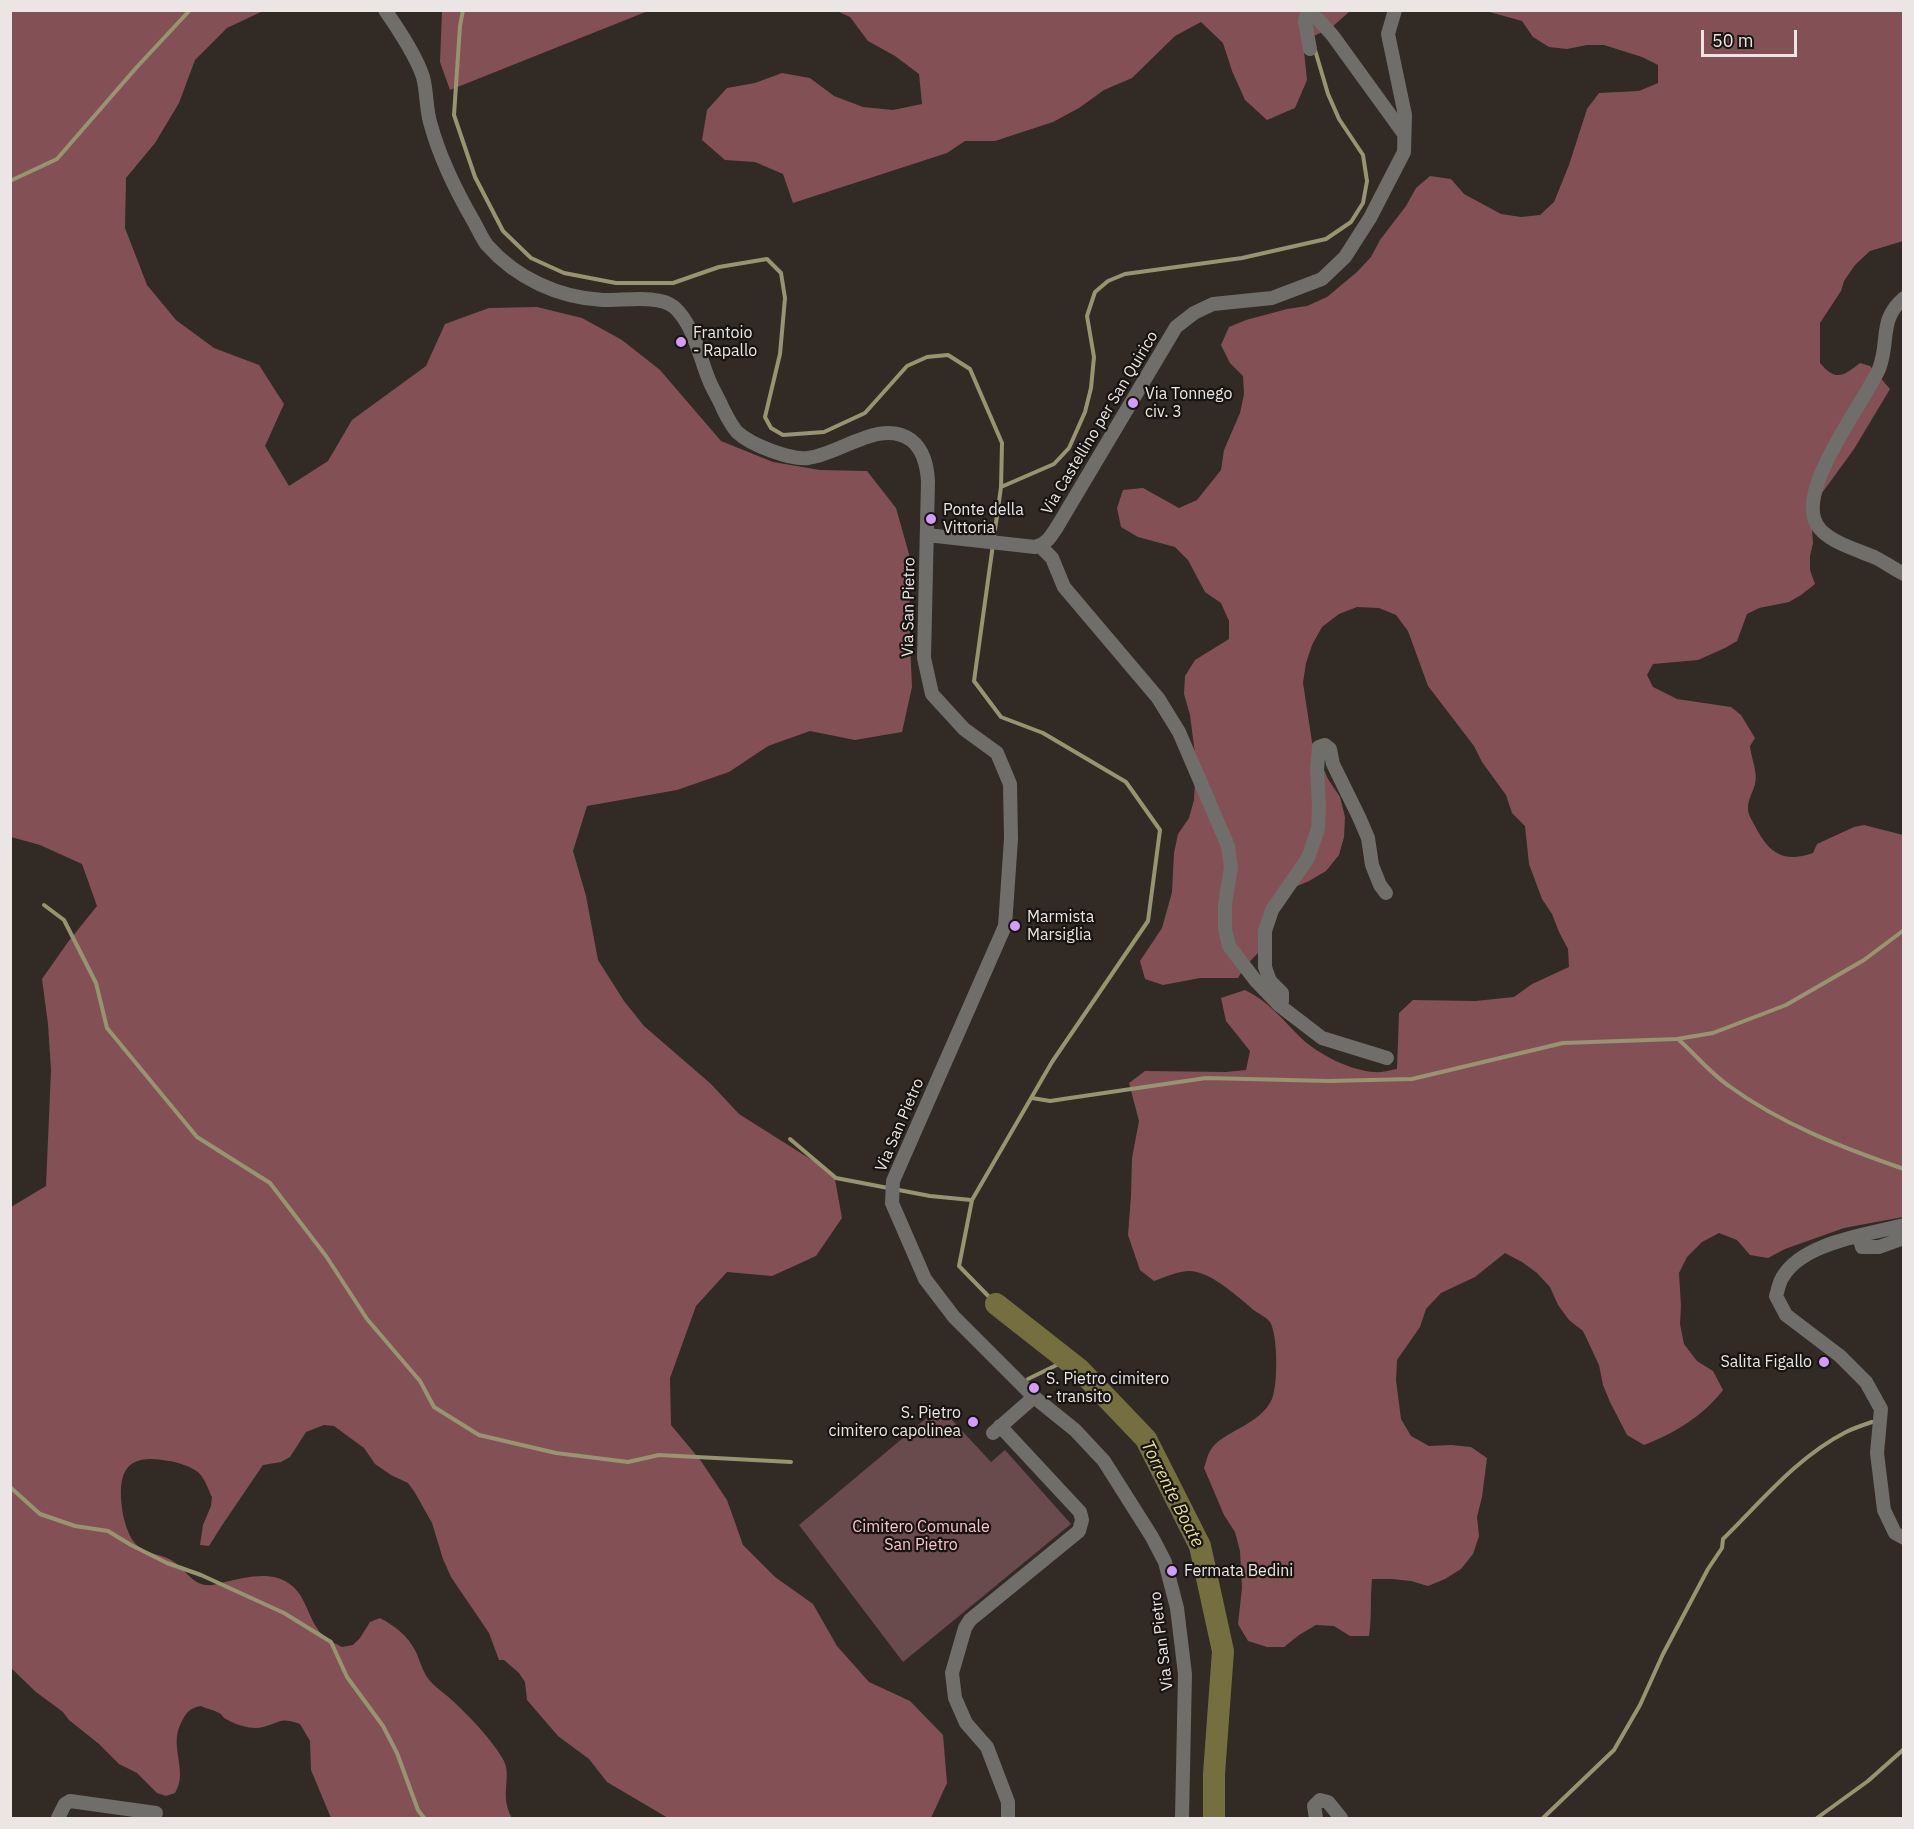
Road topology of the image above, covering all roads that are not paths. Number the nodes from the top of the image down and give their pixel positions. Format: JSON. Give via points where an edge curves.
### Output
{"nodes":[{"id":1,"x":385,"y":10,"type":"edge"},
{"id":2,"x":1395,"y":10,"type":"edge"},
{"id":3,"x":1310,"y":49,"type":"dead end"},
{"id":4,"x":1404,"y":134,"type":"junction"},
{"id":5,"x":1904,"y":298,"type":"edge"},
{"id":6,"x":927,"y":535,"type":"junction"},
{"id":7,"x":1040,"y":546,"type":"junction"},
{"id":8,"x":1904,"y":574,"type":"edge"},
{"id":9,"x":1386,"y":893,"type":"dead end"},
{"id":10,"x":1280,"y":1005,"type":"junction"},
{"id":11,"x":1387,"y":1058,"type":"dead end"},
{"id":12,"x":1904,"y":1226,"type":"edge"},
{"id":13,"x":1859,"y":1237,"type":"junction"},
{"id":14,"x":1904,"y":1238,"type":"edge"},
{"id":15,"x":1034,"y":1396,"type":"junction"},
{"id":16,"x":1904,"y":1538,"type":"edge"},
{"id":17,"x":156,"y":1813,"type":"dead end"},
{"id":18,"x":58,"y":1818,"type":"edge"},
{"id":19,"x":1008,"y":1818,"type":"edge"},
{"id":20,"x":1182,"y":1818,"type":"edge"},
{"id":21,"x":1316,"y":1818,"type":"edge"},
{"id":22,"x":1341,"y":1818,"type":"edge"}],
"edges":[{"from":1,"to":6,"type":"street","name":"Via San Pietro","via":[[423,77],[430,122],[454,188],[486,244],[518,273],[553,290],[576,297],[662,301],[673,306],[690,330],[709,381],[732,426],[747,439],[783,454],[807,458],[876,435],[894,433],[909,439],[920,450],[927,468]]},
{"from":2,"to":4,"type":"street","name":"Via Castellino per San Quirico","via":[[1388,34],[1405,115]]},
{"from":3,"to":4,"type":"street","via":[[1306,16],[1319,20],[1333,36]]},
{"from":4,"to":7,"type":"street","name":"Via Castellino per San Quirico","via":[[1404,152],[1370,219],[1345,258],[1322,279],[1272,298],[1213,304],[1176,327],[1057,527]]},
{"from":5,"to":8,"type":"street","via":[[1886,323],[1879,369],[1828,459],[1815,486],[1812,508],[1816,524],[1826,535]]},
{"from":6,"to":7,"type":"street"},
{"from":6,"to":15,"type":"street","name":"Via San Pietro","via":[[924,658],[932,694],[964,729],[996,753],[1010,784],[1011,839],[1005,926],[893,1181],[892,1203],[926,1279],[954,1317]]},
{"from":7,"to":10,"type":"street","via":[[1052,558],[1064,587],[1158,698],[1179,732],[1228,846],[1230,867],[1224,929],[1229,946]]},
{"from":9,"to":10,"type":"street","via":[[1372,865],[1368,838],[1333,764],[1330,749],[1325,745],[1319,747],[1318,829],[1308,858],[1272,910],[1265,931],[1265,967],[1270,981],[1282,993]]},
{"from":10,"to":11,"type":"street","via":[[1322,1038]]},
{"from":12,"to":13,"type":"street"},
{"from":13,"to":14,"type":"street","via":[[1862,1247]]},
{"from":13,"to":16,"type":"street","via":[[1825,1246],[1798,1259],[1781,1278],[1776,1296],[1786,1315],[1840,1356],[1866,1382],[1881,1409],[1877,1453],[1884,1510],[1895,1533]]},
{"from":15,"to":19,"type":"street","via":[[997,1429],[1080,1512],[1082,1520],[1078,1531],[970,1620],[951,1673],[955,1698],[966,1723],[987,1747],[1008,1802]]},
{"from":15,"to":20,"type":"street","name":"Via San Pietro","via":[[1104,1461],[1165,1562],[1177,1608],[1185,1674]]},
{"from":17,"to":18,"type":"street","via":[[70,1801]]},
{"from":21,"to":22,"type":"street","via":[[1314,1806],[1320,1800],[1328,1802]]}]}
